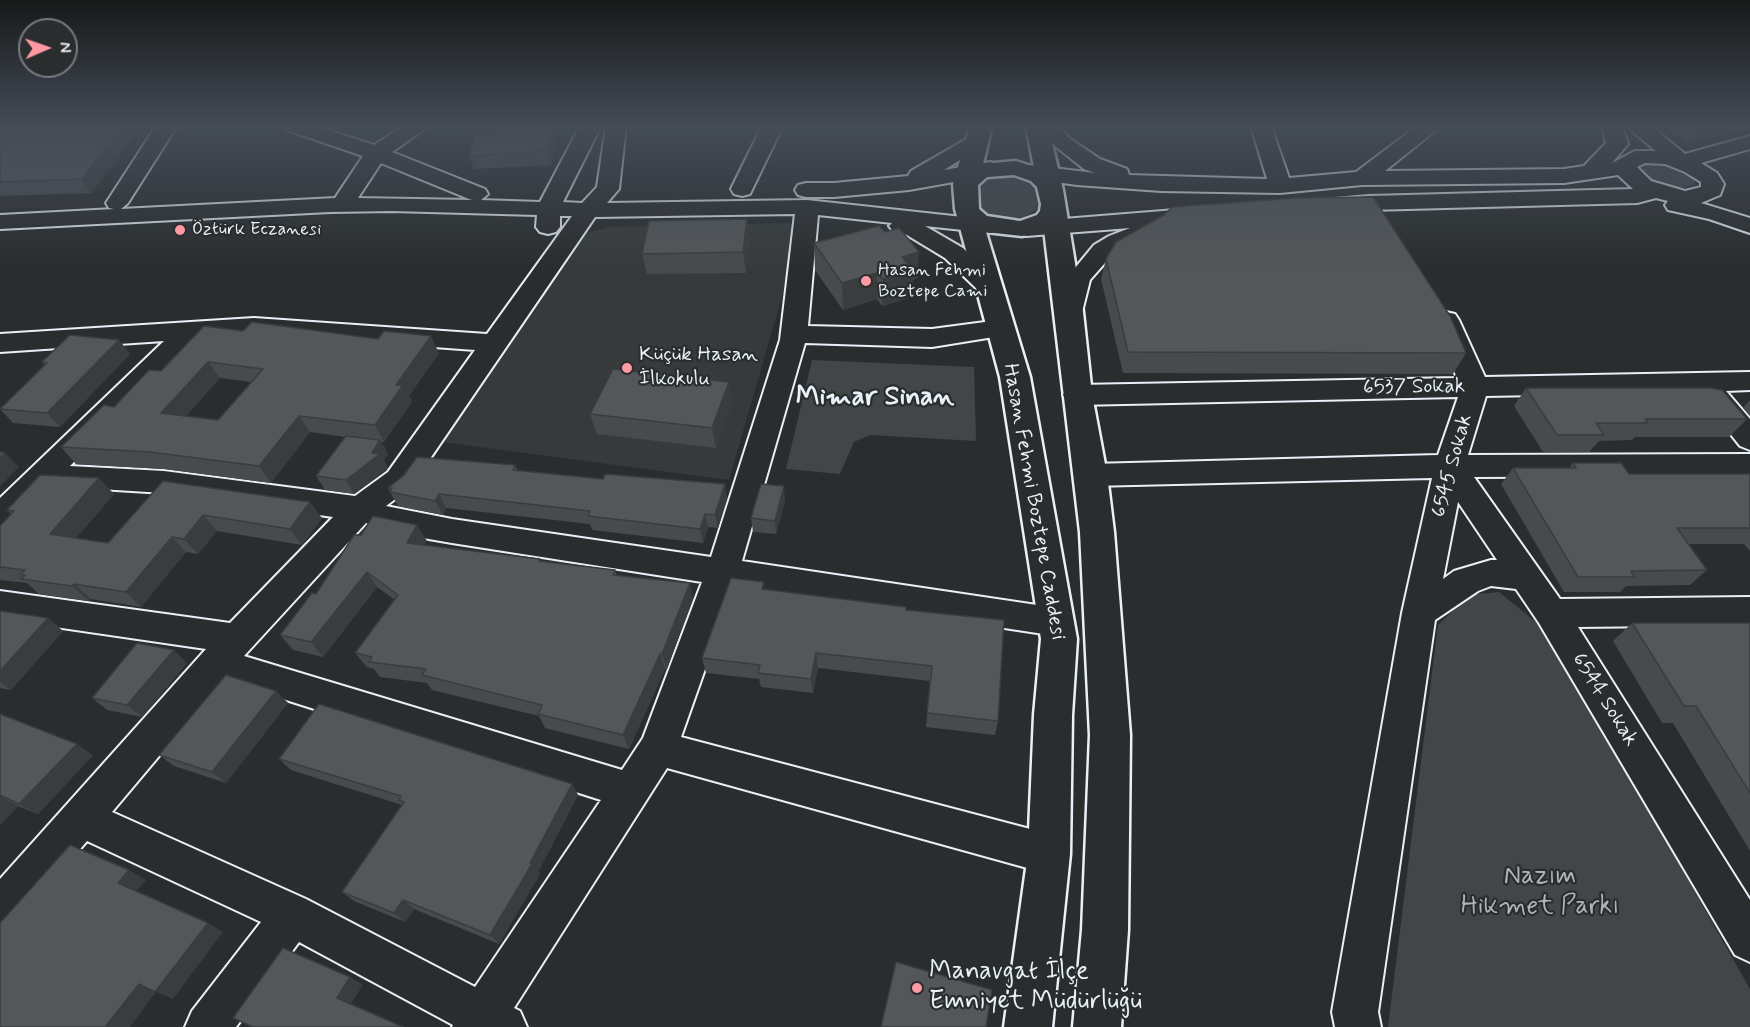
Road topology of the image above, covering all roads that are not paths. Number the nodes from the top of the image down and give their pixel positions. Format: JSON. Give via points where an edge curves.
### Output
{"nodes":[{"id":1,"x":136,"y":174,"type":"edge"},
{"id":2,"x":362,"y":174,"type":"edge"},
{"id":3,"x":428,"y":174,"type":"edge"},
{"id":4,"x":566,"y":174,"type":"edge"},
{"id":5,"x":610,"y":174,"type":"edge"},
{"id":6,"x":749,"y":174,"type":"edge"},
{"id":7,"x":922,"y":174,"type":"edge"},
{"id":8,"x":977,"y":174,"type":"edge"},
{"id":9,"x":1008,"y":174,"type":"edge"},
{"id":10,"x":1023,"y":174,"type":"edge"},
{"id":11,"x":1044,"y":174,"type":"edge"},
{"id":12,"x":1120,"y":174,"type":"edge"},
{"id":13,"x":1276,"y":174,"type":"edge"},
{"id":14,"x":1367,"y":174,"type":"edge"},
{"id":15,"x":1582,"y":174,"type":"edge"},
{"id":16,"x":1630,"y":174,"type":"edge"},
{"id":17,"x":1705,"y":174,"type":"edge"},
{"id":18,"x":1744,"y":174,"type":"edge"},
{"id":19,"x":1362,"y":178,"type":"junction"},
{"id":20,"x":909,"y":183,"type":"junction"},
{"id":21,"x":1161,"y":183,"type":"junction"},
{"id":22,"x":1280,"y":186,"type":"junction"},
{"id":23,"x":608,"y":189,"type":"junction"},
{"id":24,"x":742,"y":189,"type":"junction"},
{"id":25,"x":1047,"y":193,"type":"junction"},
{"id":26,"x":477,"y":194,"type":"junction"},
{"id":27,"x":1646,"y":194,"type":"junction"},
{"id":28,"x":1734,"y":196,"type":"edge"},
{"id":29,"x":346,"y":198,"type":"junction"},
{"id":30,"x":976,"y":198,"type":"junction"},
{"id":31,"x":553,"y":200,"type":"junction"},
{"id":32,"x":117,"y":203,"type":"junction"},
{"id":33,"x":1369,"y":203,"type":"junction"},
{"id":34,"x":807,"y":207,"type":"junction"},
{"id":35,"x":1315,"y":208,"type":"edge"},
{"id":36,"x":0,"y":210,"type":"edge"},
{"id":37,"x":588,"y":210,"type":"junction"},
{"id":38,"x":842,"y":210,"type":"junction"},
{"id":39,"x":1227,"y":214,"type":"edge"},
{"id":40,"x":1182,"y":216,"type":"junction"},
{"id":41,"x":0,"y":222,"type":"edge"},
{"id":42,"x":1750,"y":225,"type":"edge"},
{"id":43,"x":1387,"y":230,"type":"edge"},
{"id":44,"x":545,"y":270,"type":"junction"},
{"id":45,"x":989,"y":287,"type":"junction"},
{"id":46,"x":1430,"y":296,"type":"edge"},
{"id":47,"x":1069,"y":312,"type":"junction"},
{"id":48,"x":1000,"y":328,"type":"junction"},
{"id":49,"x":189,"y":332,"type":"junction"},
{"id":50,"x":794,"y":334,"type":"junction"},
{"id":51,"x":495,"y":343,"type":"junction"},
{"id":52,"x":2,"y":345,"type":"edge"},
{"id":53,"x":1701,"y":380,"type":"junction"},
{"id":54,"x":1750,"y":381,"type":"edge"},
{"id":55,"x":1475,"y":387,"type":"junction"},
{"id":56,"x":1077,"y":395,"type":"junction"},
{"id":57,"x":1750,"y":439,"type":"edge"},
{"id":58,"x":1750,"y":465,"type":"edge"},
{"id":59,"x":1450,"y":466,"type":"junction"},
{"id":60,"x":1091,"y":475,"type":"junction"},
{"id":61,"x":40,"y":477,"type":"junction"},
{"id":62,"x":360,"y":509,"type":"junction"},
{"id":63,"x":0,"y":517,"type":"edge"},
{"id":64,"x":722,"y":573,"type":"junction"},
{"id":65,"x":1526,"y":576,"type":"junction"},
{"id":66,"x":3,"y":610,"type":"edge"},
{"id":67,"x":1750,"y":611,"type":"edge"},
{"id":68,"x":1419,"y":613,"type":"junction"},
{"id":69,"x":1551,"y":613,"type":"junction"},
{"id":70,"x":1057,"y":622,"type":"junction"},
{"id":71,"x":227,"y":651,"type":"junction"},
{"id":72,"x":658,"y":748,"type":"junction"},
{"id":73,"x":630,"y":791,"type":"junction"},
{"id":74,"x":81,"y":818,"type":"junction"},
{"id":75,"x":1049,"y":854,"type":"junction"},
{"id":76,"x":1736,"y":892,"type":"edge"},
{"id":77,"x":0,"y":911,"type":"edge"},
{"id":78,"x":292,"y":915,"type":"junction"},
{"id":79,"x":1750,"y":940,"type":"edge"},
{"id":80,"x":488,"y":1023,"type":"edge"},
{"id":81,"x":208,"y":1027,"type":"edge"},
{"id":82,"x":1028,"y":1027,"type":"edge"},
{"id":83,"x":1097,"y":1027,"type":"edge"},
{"id":84,"x":1358,"y":1027,"type":"edge"}],
"edges":[{"from":1,"to":32,"type":"street"},
{"from":2,"to":29,"type":"street"},
{"from":3,"to":26,"type":"street"},
{"from":4,"to":31,"type":"street"},
{"from":5,"to":23,"type":"street"},
{"from":6,"to":24,"type":"street"},
{"from":7,"to":20,"type":"street"},
{"from":8,"to":30,"type":"main road"},
{"from":9,"to":30,"type":"main road"},
{"from":10,"to":25,"type":"main road"},
{"from":11,"to":25,"type":"main road"},
{"from":12,"to":21,"type":"street"},
{"from":13,"to":22,"type":"street"},
{"from":14,"to":19,"type":"street"},
{"from":15,"to":19,"type":"street"},
{"from":16,"to":27,"type":"street"},
{"from":17,"to":28,"type":"street"},
{"from":18,"to":28,"type":"street"},
{"from":19,"to":22,"type":"street"},
{"from":20,"to":24,"type":"street","via":[[834,190]]},
{"from":20,"to":30,"type":"street"},
{"from":21,"to":22,"type":"street"},
{"from":21,"to":25,"type":"street"},
{"from":23,"to":24,"type":"street"},
{"from":23,"to":31,"type":"street"},
{"from":23,"to":37,"type":"street"},
{"from":25,"to":30,"type":"main road","via":[[1052,212],[1046,220],[1022,229]]},
{"from":25,"to":40,"type":"street"},
{"from":25,"to":47,"type":"main road"},
{"from":26,"to":29,"type":"street"},
{"from":26,"to":31,"type":"street"},
{"from":27,"to":28,"type":"street","via":[[1685,198],[1707,195],[1712,190]]},
{"from":27,"to":33,"type":"street"},
{"from":27,"to":42,"type":"street"},
{"from":29,"to":32,"type":"street"},
{"from":30,"to":38,"type":"street"},
{"from":30,"to":45,"type":"main road","name":"Hasan Fehmi Boztepe Caddesi"},
{"from":31,"to":37,"type":"street"},
{"from":31,"to":41,"type":"street","via":[[330,204]]},
{"from":31,"to":44,"type":"street"},
{"from":32,"to":36,"type":"street"},
{"from":33,"to":35,"type":"street"},
{"from":33,"to":43,"type":"street"},
{"from":34,"to":37,"type":"street"},
{"from":34,"to":38,"type":"street"},
{"from":34,"to":50,"type":"street"},
{"from":37,"to":44,"type":"street"},
{"from":38,"to":45,"type":"street","via":[[915,230],[954,252]]},
{"from":39,"to":40,"type":"street"},
{"from":40,"to":47,"type":"street","via":[[1103,250],[1078,279]]},
{"from":44,"to":51,"type":"street"},
{"from":45,"to":48,"type":"main road","name":"Hasan Fehmi Boztepe Caddesi"},
{"from":46,"to":55,"type":"street","name":"6545 Sokak","via":[[1449,326]]},
{"from":47,"to":56,"type":"main road"},
{"from":48,"to":50,"type":"street","via":[[932,338]]},
{"from":48,"to":70,"type":"main road","name":"Hasan Fehmi Boztepe Caddesi","via":[[1015,377]]},
{"from":49,"to":51,"type":"street","via":[[308,328]]},
{"from":49,"to":52,"type":"street"},
{"from":49,"to":61,"type":"street"},
{"from":50,"to":64,"type":"street"},
{"from":51,"to":62,"type":"street","via":[[399,480]]},
{"from":53,"to":54,"type":"street","name":"6537 Sokak"},
{"from":53,"to":55,"type":"street","name":"6537 Sokak"},
{"from":53,"to":57,"type":"street"},
{"from":55,"to":56,"type":"street","name":"6537 Sokak"},
{"from":55,"to":59,"type":"street","name":"6545 Sokak"},
{"from":56,"to":60,"type":"main road"},
{"from":58,"to":59,"type":"street"},
{"from":59,"to":60,"type":"street"},
{"from":59,"to":65,"type":"street","name":"6544 Sokak"},
{"from":59,"to":68,"type":"street","name":"6545 Sokak"},
{"from":60,"to":83,"type":"main road","via":[[1110,735],[1105,930]]},
{"from":61,"to":62,"type":"street","via":[[164,482]]},
{"from":61,"to":63,"type":"street"},
{"from":62,"to":64,"type":"street","via":[[452,531]]},
{"from":62,"to":71,"type":"street"},
{"from":64,"to":70,"type":"street"},
{"from":64,"to":72,"type":"street"},
{"from":65,"to":68,"type":"street","via":[[1491,573],[1466,581]]},
{"from":65,"to":69,"type":"street","name":"6544 Sokak"},
{"from":66,"to":71,"type":"street"},
{"from":67,"to":69,"type":"street"},
{"from":68,"to":84,"type":"street","name":"6545 Sokak","via":[[1356,1012]]},
{"from":69,"to":76,"type":"street","name":"6544 Sokak"},
{"from":70,"to":75,"type":"main road","name":"Hasan Fehmi Boztepe Caddesi"},
{"from":71,"to":73,"type":"street"},
{"from":71,"to":74,"type":"street"},
{"from":72,"to":73,"type":"street"},
{"from":72,"to":75,"type":"street"},
{"from":73,"to":80,"type":"street"},
{"from":74,"to":77,"type":"street"},
{"from":74,"to":78,"type":"street"},
{"from":75,"to":82,"type":"main road","name":"Hasan Fehmi Boztepe Caddesi"},
{"from":76,"to":79,"type":"street","name":"6544 Sokak"},
{"from":78,"to":80,"type":"street"},
{"from":78,"to":81,"type":"street"}]}
